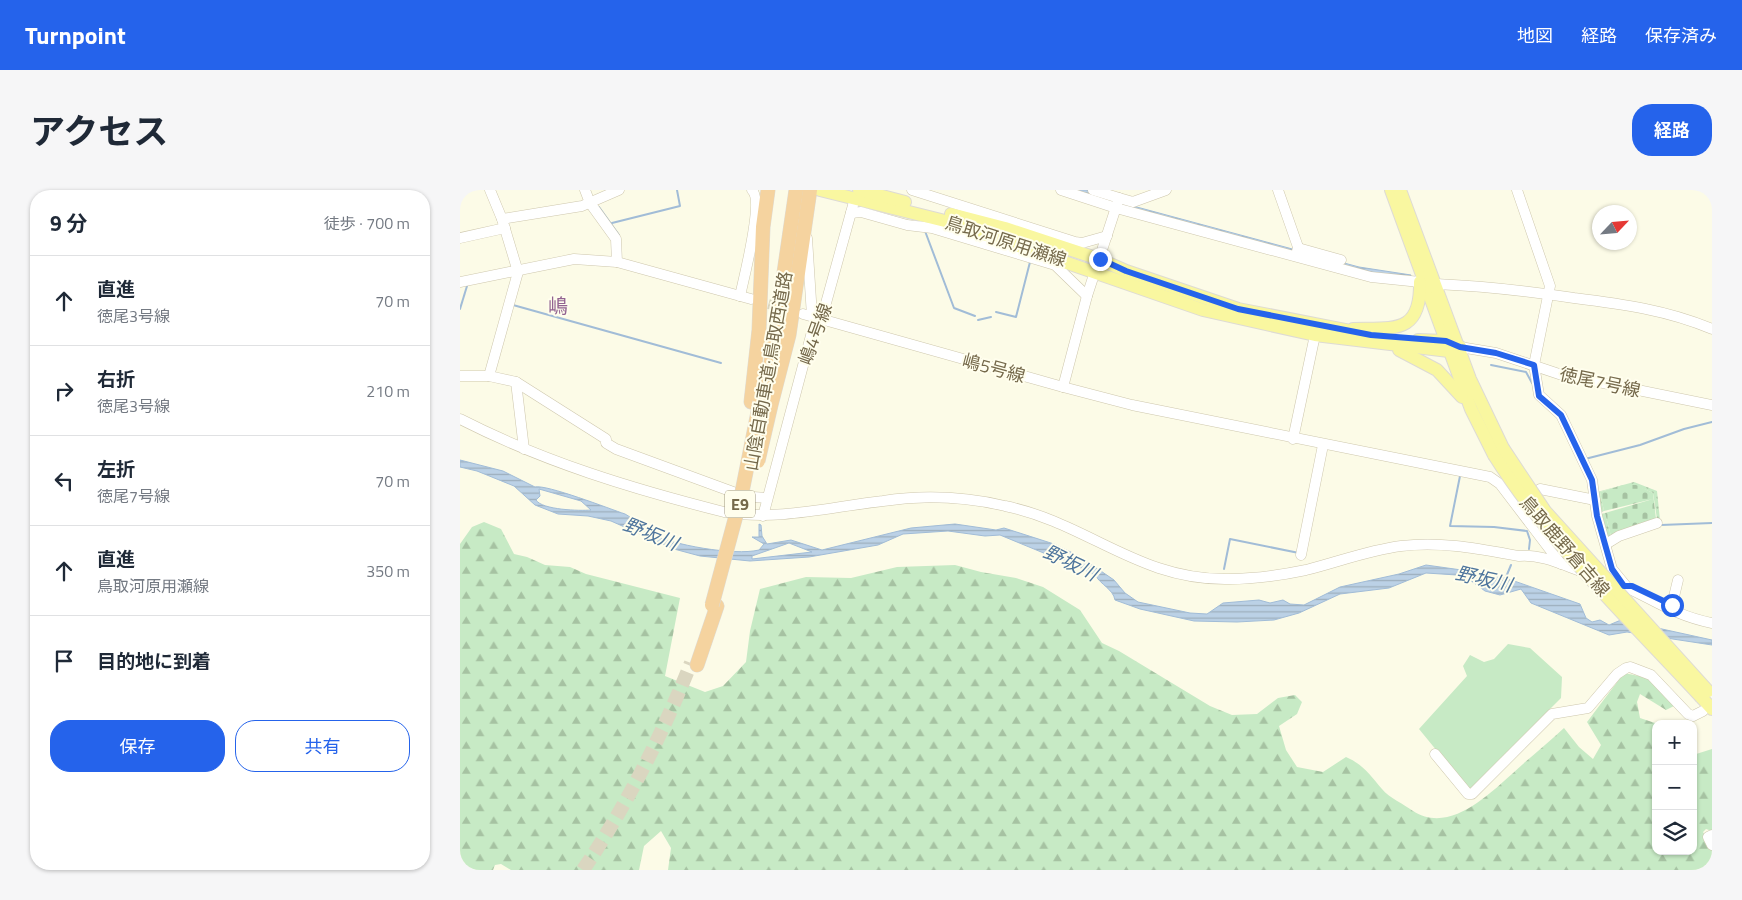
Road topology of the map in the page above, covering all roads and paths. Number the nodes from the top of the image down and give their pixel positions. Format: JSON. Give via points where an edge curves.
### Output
{"nodes":[{"id":1,"x":490,"y":190,"type":"edge"},
{"id":2,"x":585,"y":190,"type":"edge"},
{"id":3,"x":619,"y":190,"type":"edge"},
{"id":4,"x":752,"y":190,"type":"edge"},
{"id":5,"x":768,"y":190,"type":"edge"},
{"id":6,"x":792,"y":190,"type":"edge"},
{"id":7,"x":796,"y":190,"type":"edge"},
{"id":8,"x":810,"y":190,"type":"edge"},
{"id":9,"x":820,"y":190,"type":"edge"},
{"id":10,"x":912,"y":190,"type":"edge"},
{"id":11,"x":1061,"y":190,"type":"edge"},
{"id":12,"x":1093,"y":190,"type":"edge"},
{"id":13,"x":1166,"y":190,"type":"edge"},
{"id":14,"x":1278,"y":190,"type":"edge"},
{"id":15,"x":1391,"y":190,"type":"edge"},
{"id":16,"x":1400,"y":190,"type":"edge"},
{"id":17,"x":1517,"y":190,"type":"edge"},
{"id":18,"x":857,"y":194,"type":"edge"},
{"id":19,"x":590,"y":203,"type":"junction"},
{"id":20,"x":1118,"y":203,"type":"junction"},
{"id":21,"x":796,"y":213,"type":"junction"},
{"id":22,"x":851,"y":213,"type":"junction"},
{"id":23,"x":504,"y":224,"type":"junction"},
{"id":24,"x":1107,"y":236,"type":"junction"},
{"id":25,"x":460,"y":238,"type":"edge"},
{"id":26,"x":1297,"y":252,"type":"junction"},
{"id":27,"x":1341,"y":260,"type":"dead end"},
{"id":28,"x":617,"y":262,"type":"junction"},
{"id":29,"x":1097,"y":265,"type":"junction"},
{"id":30,"x":518,"y":272,"type":"junction"},
{"id":31,"x":1420,"y":277,"type":"junction"},
{"id":32,"x":460,"y":282,"type":"edge"},
{"id":33,"x":1436,"y":284,"type":"junction"},
{"id":34,"x":1550,"y":294,"type":"junction"},
{"id":35,"x":740,"y":296,"type":"junction"},
{"id":36,"x":1086,"y":296,"type":"junction"},
{"id":37,"x":751,"y":299,"type":"tunnel mouth"},
{"id":38,"x":811,"y":316,"type":"junction"},
{"id":39,"x":1712,"y":329,"type":"edge"},
{"id":40,"x":1340,"y":330,"type":"junction"},
{"id":41,"x":1315,"y":336,"type":"junction"},
{"id":42,"x":1386,"y":344,"type":"junction"},
{"id":43,"x":1451,"y":347,"type":"junction"},
{"id":44,"x":1534,"y":365,"type":"junction"},
{"id":45,"x":460,"y":376,"type":"edge"},
{"id":46,"x":489,"y":376,"type":"junction"},
{"id":47,"x":516,"y":382,"type":"junction"},
{"id":48,"x":1063,"y":387,"type":"junction"},
{"id":49,"x":762,"y":403,"type":"junction"},
{"id":50,"x":1712,"y":405,"type":"edge"},
{"id":51,"x":1471,"y":409,"type":"junction"},
{"id":52,"x":460,"y":419,"type":"edge"},
{"id":53,"x":1293,"y":439,"type":"junction"},
{"id":54,"x":1323,"y":445,"type":"junction"},
{"id":55,"x":524,"y":449,"type":"junction"},
{"id":56,"x":1498,"y":452,"type":"junction"},
{"id":57,"x":733,"y":492,"type":"dead end"},
{"id":58,"x":753,"y":496,"type":"dead end"},
{"id":59,"x":766,"y":498,"type":"junction"},
{"id":60,"x":1595,"y":500,"type":"junction"},
{"id":61,"x":1516,"y":506,"type":"junction"},
{"id":62,"x":763,"y":516,"type":"junction"},
{"id":63,"x":1657,"y":523,"type":"dead end"},
{"id":64,"x":1606,"y":544,"type":"junction"},
{"id":65,"x":1300,"y":556,"type":"dead end"},
{"id":66,"x":727,"y":562,"type":"junction"},
{"id":67,"x":1561,"y":564,"type":"junction"},
{"id":68,"x":1678,"y":580,"type":"dead end"},
{"id":69,"x":1624,"y":586,"type":"junction"},
{"id":70,"x":1672,"y":605,"type":"junction"},
{"id":71,"x":1712,"y":617,"type":"edge"},
{"id":72,"x":1712,"y":623,"type":"edge"},
{"id":73,"x":694,"y":664,"type":"tunnel mouth"},
{"id":74,"x":1707,"y":694,"type":"edge"},
{"id":75,"x":1708,"y":710,"type":"edge"},
{"id":76,"x":1436,"y":754,"type":"dead end"},
{"id":77,"x":1712,"y":835,"type":"edge"},
{"id":78,"x":1712,"y":844,"type":"edge"}],
"edges":[{"from":1,"to":23,"type":"street"},
{"from":2,"to":19,"type":"street"},
{"from":3,"to":19,"type":"street"},
{"from":4,"to":35,"type":"street","via":[[757,198]]},
{"from":5,"to":49,"type":"highway","via":[[763,227],[759,330]]},
{"from":6,"to":21,"type":"highway"},
{"from":7,"to":21,"type":"highway"},
{"from":8,"to":21,"type":"highway"},
{"from":9,"to":18,"type":"main road","name":"鳥取河原用瀬線"},
{"from":10,"to":24,"type":"street","via":[[1075,242]]},
{"from":11,"to":20,"type":"street"},
{"from":12,"to":20,"type":"street"},
{"from":13,"to":20,"type":"street","via":[[1133,202]]},
{"from":14,"to":26,"type":"street"},
{"from":15,"to":31,"type":"main road","name":"鳥取鹿野倉吉線"},
{"from":16,"to":33,"type":"main road","name":"鳥取鹿野倉吉線"},
{"from":17,"to":34,"type":"street","via":[[1549,281]]},
{"from":18,"to":22,"type":"street","name":"嶋4号線"},
{"from":18,"to":29,"type":"main road","name":"鳥取河原用瀬線","via":[[1004,228]]},
{"from":19,"to":23,"type":"street"},
{"from":19,"to":28,"type":"street","via":[[616,239]]},
{"from":20,"to":24,"type":"street"},
{"from":20,"to":26,"type":"street"},
{"from":21,"to":38,"type":"street"},
{"from":21,"to":49,"type":"highway","via":[[788,335]]},
{"from":22,"to":36,"type":"street","via":[[860,212],[907,226],[932,228],[1055,266]]},
{"from":22,"to":38,"type":"street","name":"嶋4号線","via":[[823,314]]},
{"from":23,"to":25,"type":"street"},
{"from":23,"to":30,"type":"street"},
{"from":24,"to":29,"type":"street"},
{"from":26,"to":27,"type":"street"},
{"from":26,"to":31,"type":"street","via":[[1371,277]]},
{"from":28,"to":30,"type":"street","via":[[574,259]]},
{"from":28,"to":35,"type":"street"},
{"from":29,"to":36,"type":"street"},
{"from":29,"to":40,"type":"main road","name":"鳥取河原用瀬線","via":[[1126,271],[1238,309]]},
{"from":29,"to":41,"type":"main road","name":"鳥取河原用瀬線","via":[[1203,310]]},
{"from":30,"to":32,"type":"street"},
{"from":30,"to":46,"type":"street"},
{"from":31,"to":40,"type":"main road","via":[[1419,306],[1415,316],[1407,322],[1388,328]]},
{"from":31,"to":43,"type":"main road","name":"鳥取鹿野倉吉線"},
{"from":33,"to":34,"type":"street"},
{"from":33,"to":43,"type":"main road","name":"鳥取鹿野倉吉線"},
{"from":34,"to":39,"type":"street","via":[[1670,314]]},
{"from":34,"to":44,"type":"street"},
{"from":35,"to":37,"type":"street"},
{"from":36,"to":48,"type":"street"},
{"from":38,"to":48,"type":"street","name":"嶋5号線"},
{"from":38,"to":59,"type":"street","name":"嶋4号線"},
{"from":40,"to":43,"type":"main road","name":"鳥取河原用瀬線"},
{"from":41,"to":42,"type":"main road","name":"鳥取河原用瀬線"},
{"from":41,"to":53,"type":"street"},
{"from":42,"to":43,"type":"main road","name":"鳥取河原用瀬線"},
{"from":42,"to":51,"type":"main road","via":[[1437,370]]},
{"from":43,"to":44,"type":"street","name":"徳尾7号線","via":[[1496,353]]},
{"from":43,"to":51,"type":"main road","name":"鳥取鹿野倉吉線"},
{"from":43,"to":56,"type":"main road","name":"鳥取鹿野倉吉線","via":[[1470,381]]},
{"from":44,"to":50,"type":"street","name":"徳尾7号線","via":[[1558,374]]},
{"from":44,"to":60,"type":"street","via":[[1539,396],[1564,421],[1592,480]]},
{"from":45,"to":46,"type":"street"},
{"from":46,"to":47,"type":"street"},
{"from":47,"to":55,"type":"street"},
{"from":47,"to":57,"type":"street","via":[[606,439],[606,443],[616,449]]},
{"from":48,"to":53,"type":"street","name":"嶋5号線"},
{"from":49,"to":66,"type":"highway","bridge":true,"via":[[743,459]]},
{"from":49,"to":66,"type":"highway","bridge":true,"via":[[744,522]]},
{"from":51,"to":56,"type":"main road","name":"鳥取鹿野倉吉線"},
{"from":52,"to":55,"type":"street"},
{"from":53,"to":54,"type":"street","name":"嶋5号線"},
{"from":54,"to":61,"type":"street","name":"嶋5号線","via":[[1490,477],[1500,484]]},
{"from":54,"to":65,"type":"street"},
{"from":55,"to":62,"type":"street","via":[[667,498],[724,512]]},
{"from":56,"to":74,"type":"main road","name":"鳥取鹿野倉吉線","bridge":true,"via":[[1524,500],[1551,535]]},
{"from":58,"to":59,"type":"street"},
{"from":59,"to":62,"type":"street","name":"嶋4号線"},
{"from":60,"to":61,"type":"street","via":[[1540,489]]},
{"from":60,"to":64,"type":"street"},
{"from":61,"to":67,"type":"street","name":"嶋5号線"},
{"from":62,"to":67,"type":"street","via":[[790,516],[911,498],[988,503],[1048,518],[1129,558],[1166,572],[1229,580],[1282,574],[1369,552],[1430,544],[1455,544],[1528,555]]},
{"from":63,"to":64,"type":"street"},
{"from":64,"to":69,"type":"street","via":[[1612,569]]},
{"from":66,"to":73,"type":"highway","bridge":true},
{"from":67,"to":69,"type":"street"},
{"from":68,"to":70,"type":"street"},
{"from":69,"to":70,"type":"street","via":[[1632,586]]},
{"from":69,"to":72,"type":"street","via":[[1680,615]]},
{"from":70,"to":71,"type":"street"},
{"from":74,"to":75,"type":"main road","name":"鳥取鹿野倉吉線"},
{"from":75,"to":76,"type":"street","via":[[1693,716],[1688,714],[1651,674],[1630,667],[1620,670],[1588,708],[1552,714],[1472,794],[1463,789]]},
{"from":77,"to":78,"type":"street","via":[[1708,836]]}]}
